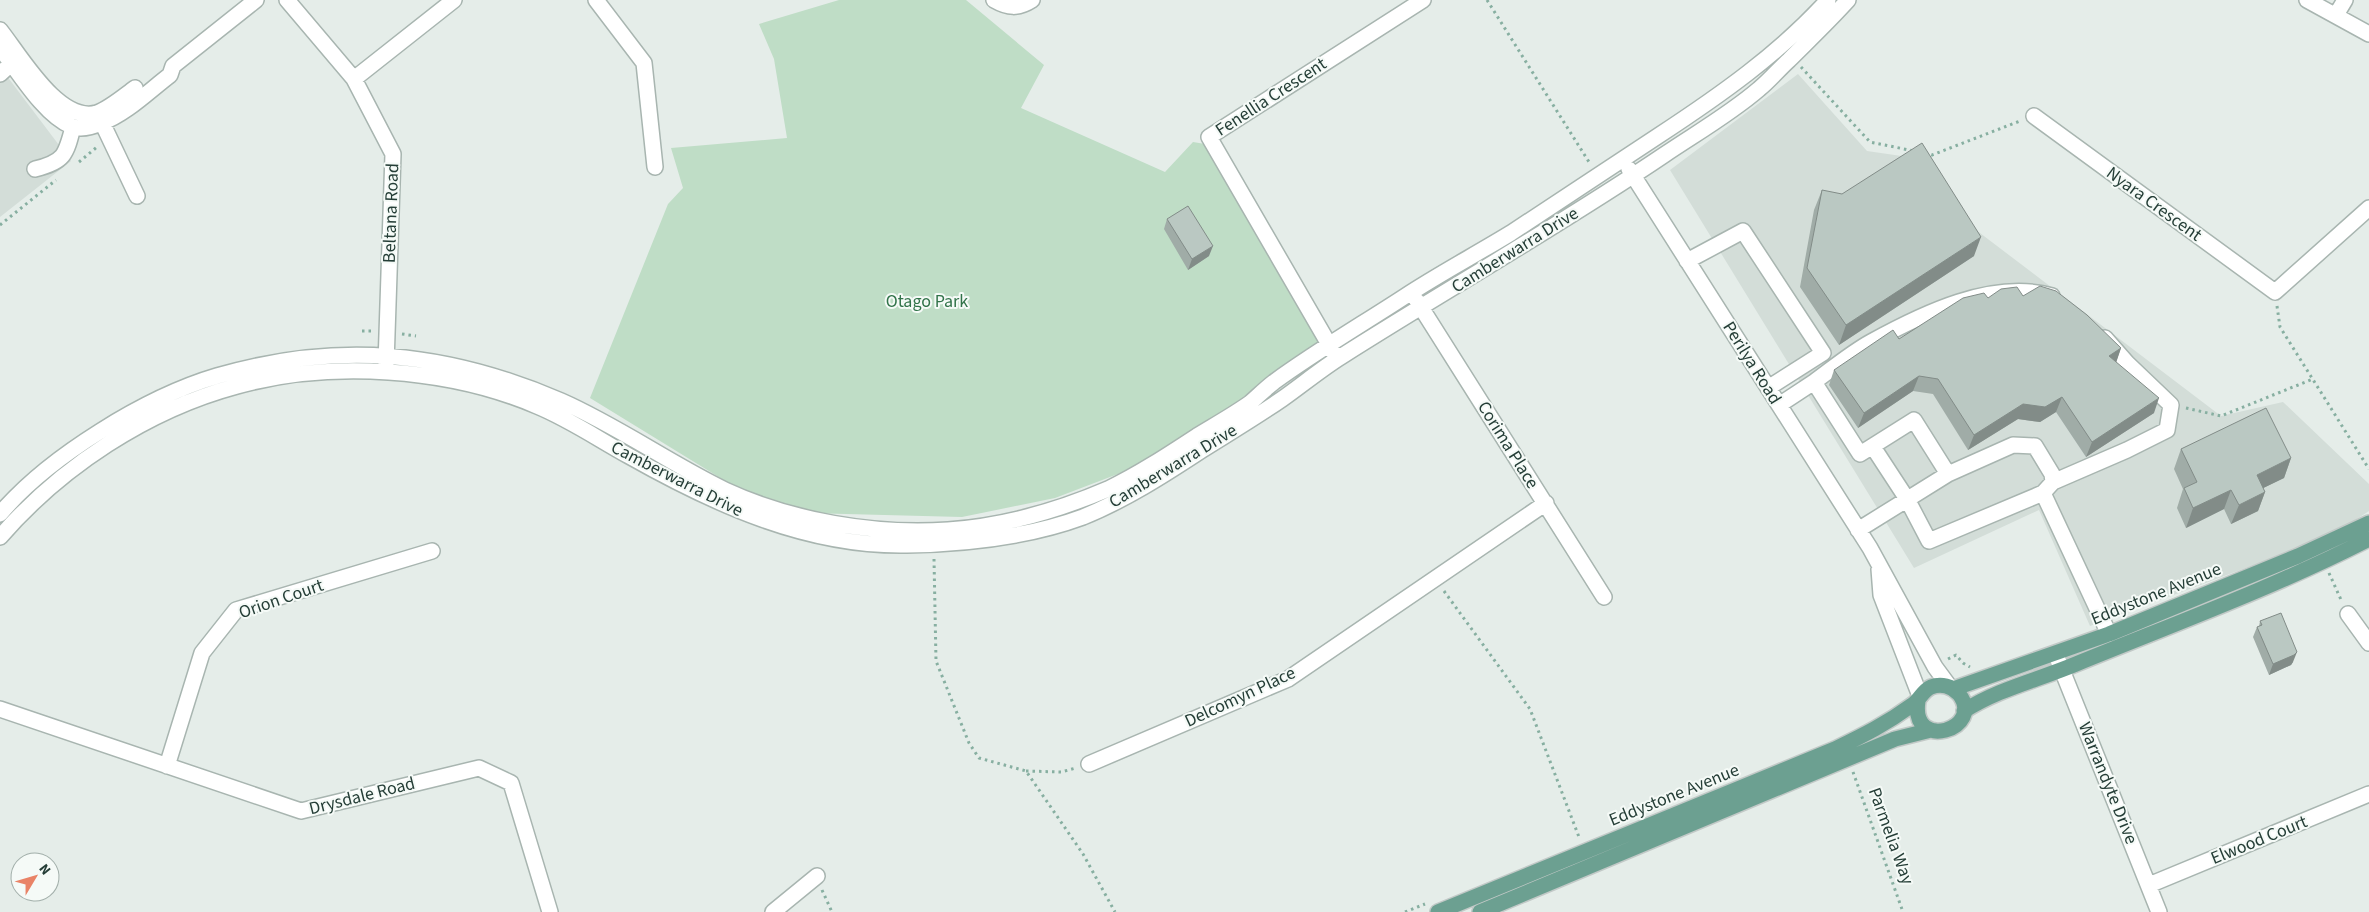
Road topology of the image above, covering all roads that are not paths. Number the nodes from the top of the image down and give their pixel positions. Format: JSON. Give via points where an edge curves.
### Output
{"nodes":[{"id":1,"x":256,"y":0,"type":"edge"},
{"id":2,"x":287,"y":0,"type":"edge"},
{"id":3,"x":454,"y":0,"type":"edge"},
{"id":4,"x":596,"y":0,"type":"edge"},
{"id":5,"x":994,"y":0,"type":"edge"},
{"id":6,"x":1032,"y":0,"type":"edge"},
{"id":7,"x":1423,"y":0,"type":"edge"},
{"id":8,"x":1828,"y":0,"type":"edge"},
{"id":9,"x":1848,"y":0,"type":"edge"},
{"id":10,"x":2307,"y":0,"type":"edge"},
{"id":11,"x":2345,"y":0,"type":"edge"},
{"id":12,"x":2336,"y":15,"type":"junction"},
{"id":13,"x":0,"y":30,"type":"edge"},
{"id":14,"x":2369,"y":34,"type":"edge"},
{"id":15,"x":0,"y":48,"type":"edge"},
{"id":16,"x":12,"y":63,"type":"junction"},
{"id":17,"x":0,"y":74,"type":"edge"},
{"id":18,"x":354,"y":79,"type":"junction"},
{"id":19,"x":2034,"y":116,"type":"road end"},
{"id":20,"x":100,"y":118,"type":"junction"},
{"id":21,"x":73,"y":127,"type":"junction"},
{"id":22,"x":1623,"y":159,"type":"junction"},
{"id":23,"x":655,"y":167,"type":"dead end"},
{"id":24,"x":35,"y":169,"type":"dead end"},
{"id":25,"x":1633,"y":176,"type":"junction"},
{"id":26,"x":137,"y":196,"type":"dead end"},
{"id":27,"x":2369,"y":208,"type":"edge"},
{"id":28,"x":1687,"y":261,"type":"junction"},
{"id":29,"x":1412,"y":292,"type":"junction"},
{"id":30,"x":2061,"y":302,"type":"edge"},
{"id":31,"x":1422,"y":308,"type":"junction"},
{"id":32,"x":2094,"y":328,"type":"edge"},
{"id":33,"x":1334,"y":352,"type":"junction"},
{"id":34,"x":387,"y":354,"type":"junction"},
{"id":35,"x":386,"y":371,"type":"junction"},
{"id":36,"x":1814,"y":382,"type":"junction"},
{"id":37,"x":1768,"y":388,"type":"junction"},
{"id":38,"x":1779,"y":405,"type":"junction"},
{"id":39,"x":1873,"y":447,"type":"junction"},
{"id":40,"x":1948,"y":474,"type":"junction"},
{"id":41,"x":2048,"y":487,"type":"junction"},
{"id":42,"x":1906,"y":499,"type":"junction"},
{"id":43,"x":1546,"y":503,"type":"junction"},
{"id":44,"x":0,"y":514,"type":"edge"},
{"id":45,"x":2369,"y":522,"type":"edge"},
{"id":46,"x":1858,"y":530,"type":"junction"},
{"id":47,"x":0,"y":537,"type":"edge"},
{"id":48,"x":2369,"y":539,"type":"edge"},
{"id":49,"x":432,"y":551,"type":"dead end"},
{"id":50,"x":1879,"y":568,"type":"junction"},
{"id":51,"x":1604,"y":598,"type":"dead end"},
{"id":52,"x":2348,"y":614,"type":"road end"},
{"id":53,"x":2109,"y":634,"type":"junction"},
{"id":54,"x":2369,"y":643,"type":"edge"},
{"id":55,"x":2056,"y":655,"type":"junction"},
{"id":56,"x":2061,"y":670,"type":"junction"},
{"id":57,"x":1951,"y":688,"type":"junction"},
{"id":58,"x":1919,"y":699,"type":"junction"},
{"id":59,"x":0,"y":710,"type":"edge"},
{"id":60,"x":1964,"y":711,"type":"junction"},
{"id":61,"x":1931,"y":730,"type":"junction"},
{"id":62,"x":1088,"y":764,"type":"road end"},
{"id":63,"x":167,"y":766,"type":"junction"},
{"id":64,"x":2369,"y":794,"type":"edge"},
{"id":65,"x":816,"y":876,"type":"road end"},
{"id":66,"x":2149,"y":885,"type":"junction"},
{"id":67,"x":550,"y":912,"type":"edge"},
{"id":68,"x":773,"y":912,"type":"edge"},
{"id":69,"x":1438,"y":912,"type":"edge"},
{"id":70,"x":1480,"y":912,"type":"edge"},
{"id":71,"x":2159,"y":912,"type":"edge"}],
"edges":[{"from":1,"to":20,"type":"street","via":[[173,66],[170,75],[114,117]]},
{"from":2,"to":18,"type":"street","name":"Beltana Road"},
{"from":3,"to":18,"type":"street"},
{"from":4,"to":23,"type":"street","via":[[644,63]]},
{"from":5,"to":6,"type":"street","via":[[1018,8]]},
{"from":7,"to":33,"type":"street","name":"Fenellia Crescent","via":[[1209,137]]},
{"from":8,"to":22,"type":"street","name":"Camberwarra Drive","via":[[1782,46],[1714,99]]},
{"from":9,"to":25,"type":"street","name":"Camberwarra Drive","via":[[1816,36],[1760,89]]},
{"from":10,"to":12,"type":"street"},
{"from":11,"to":12,"type":"street"},
{"from":12,"to":14,"type":"street"},
{"from":13,"to":20,"type":"street","via":[[59,103],[78,113]]},
{"from":15,"to":16,"type":"street"},
{"from":16,"to":17,"type":"street"},
{"from":16,"to":21,"type":"street","via":[[58,119]]},
{"from":18,"to":34,"type":"street","name":"Beltana Road","via":[[393,154]]},
{"from":19,"to":27,"type":"street","name":"Nyara Crescent","via":[[2274,292]]},
{"from":20,"to":21,"type":"street","via":[[84,128]]},
{"from":20,"to":26,"type":"street"},
{"from":21,"to":24,"type":"street","via":[[66,154],[52,165]]},
{"from":22,"to":25,"type":"street","name":"Perilya Road"},
{"from":22,"to":29,"type":"street","name":"Camberwarra Drive","via":[[1509,234]]},
{"from":25,"to":28,"type":"street","name":"Perilya Road"},
{"from":25,"to":31,"type":"street","name":"Camberwarra Drive"},
{"from":28,"to":37,"type":"street","name":"Perilya Road"},
{"from":28,"to":37,"type":"street","via":[[1743,231],[1823,353]]},
{"from":29,"to":31,"type":"street","name":"Corima Place"},
{"from":29,"to":33,"type":"street","name":"Camberwarra Drive"},
{"from":30,"to":36,"type":"street","via":[[2033,291],[1990,295],[1954,304],[1870,343]]},
{"from":31,"to":33,"type":"street","name":"Camberwarra Drive"},
{"from":31,"to":43,"type":"street","name":"Corima Place"},
{"from":32,"to":41,"type":"street","via":[[2171,405],[2167,430]]},
{"from":33,"to":34,"type":"street","name":"Camberwarra Drive","via":[[1274,382],[1247,404],[1146,469],[1109,488],[1020,520],[970,528],[916,531],[816,520],[772,508],[729,492],[566,403],[530,388],[450,364]]},
{"from":33,"to":35,"type":"street","name":"Camberwarra Drive","via":[[1278,401],[1122,500],[1042,530],[992,539],[901,545],[820,536],[758,518],[715,502],[534,404],[456,380]]},
{"from":34,"to":35,"type":"street","name":"Beltana Road"},
{"from":34,"to":44,"type":"street","name":"Camberwarra Drive","via":[[300,358],[253,365],[194,383],[148,403],[93,436],[35,479]]},
{"from":35,"to":47,"type":"street","name":"Camberwarra Drive","via":[[331,372],[269,379],[239,385],[176,408],[140,426],[82,463],[34,502]]},
{"from":36,"to":38,"type":"street"},
{"from":36,"to":39,"type":"street","via":[[1860,454]]},
{"from":37,"to":38,"type":"street","name":"Perilya Road"},
{"from":38,"to":46,"type":"street","name":"Perilya Road"},
{"from":39,"to":40,"type":"street","via":[[1914,420]]},
{"from":39,"to":42,"type":"street"},
{"from":40,"to":41,"type":"street","via":[[2014,444],[2035,446],[2052,474]]},
{"from":40,"to":42,"type":"street"},
{"from":41,"to":42,"type":"street","via":[[1929,542]]},
{"from":41,"to":53,"type":"street"},
{"from":42,"to":46,"type":"street"},
{"from":43,"to":51,"type":"street","name":"Corima Place"},
{"from":43,"to":62,"type":"street","name":"Delcomyn Place","via":[[1288,678]]},
{"from":45,"to":53,"type":"main road","name":"Eddystone Avenue","via":[[2298,556]]},
{"from":46,"to":50,"type":"street","name":"Perilya Road"},
{"from":48,"to":56,"type":"main road","name":"Eddystone Avenue","via":[[2283,579]]},
{"from":49,"to":63,"type":"street","name":"Orion Court","via":[[236,610],[202,653]]},
{"from":50,"to":57,"type":"street","name":"Perilya Road","via":[[1935,667]]},
{"from":50,"to":58,"type":"street","name":"Perilya Road","via":[[1881,595]]},
{"from":52,"to":54,"type":"street"},
{"from":53,"to":55,"type":"main road","name":"Eddystone Avenue"},
{"from":55,"to":56,"type":"street","name":"Warrandyte Drive"},
{"from":55,"to":57,"type":"main road","name":"Eddystone Avenue"},
{"from":56,"to":60,"type":"main road","name":"Eddystone Avenue","via":[[1984,698]]},
{"from":56,"to":66,"type":"street","name":"Warrandyte Drive"},
{"from":57,"to":58,"type":"main road","via":[[1932,686]]},
{"from":57,"to":60,"type":"main road","via":[[1961,698]]},
{"from":58,"to":61,"type":"main road","via":[[1918,715],[1925,727]]},
{"from":58,"to":69,"type":"main road","name":"Eddystone Avenue","via":[[1882,727],[1835,749]]},
{"from":59,"to":63,"type":"street","name":"Drysdale Road"},
{"from":60,"to":61,"type":"main road","via":[[1958,724],[1950,730]]},
{"from":61,"to":70,"type":"main road","name":"Eddystone Avenue","via":[[1895,739]]},
{"from":63,"to":67,"type":"street","name":"Drysdale Road","via":[[301,811],[480,768],[510,784]]},
{"from":64,"to":66,"type":"street","name":"Elwood Court"},
{"from":65,"to":68,"type":"street"},
{"from":66,"to":71,"type":"street","name":"Warrandyte Drive"}]}
